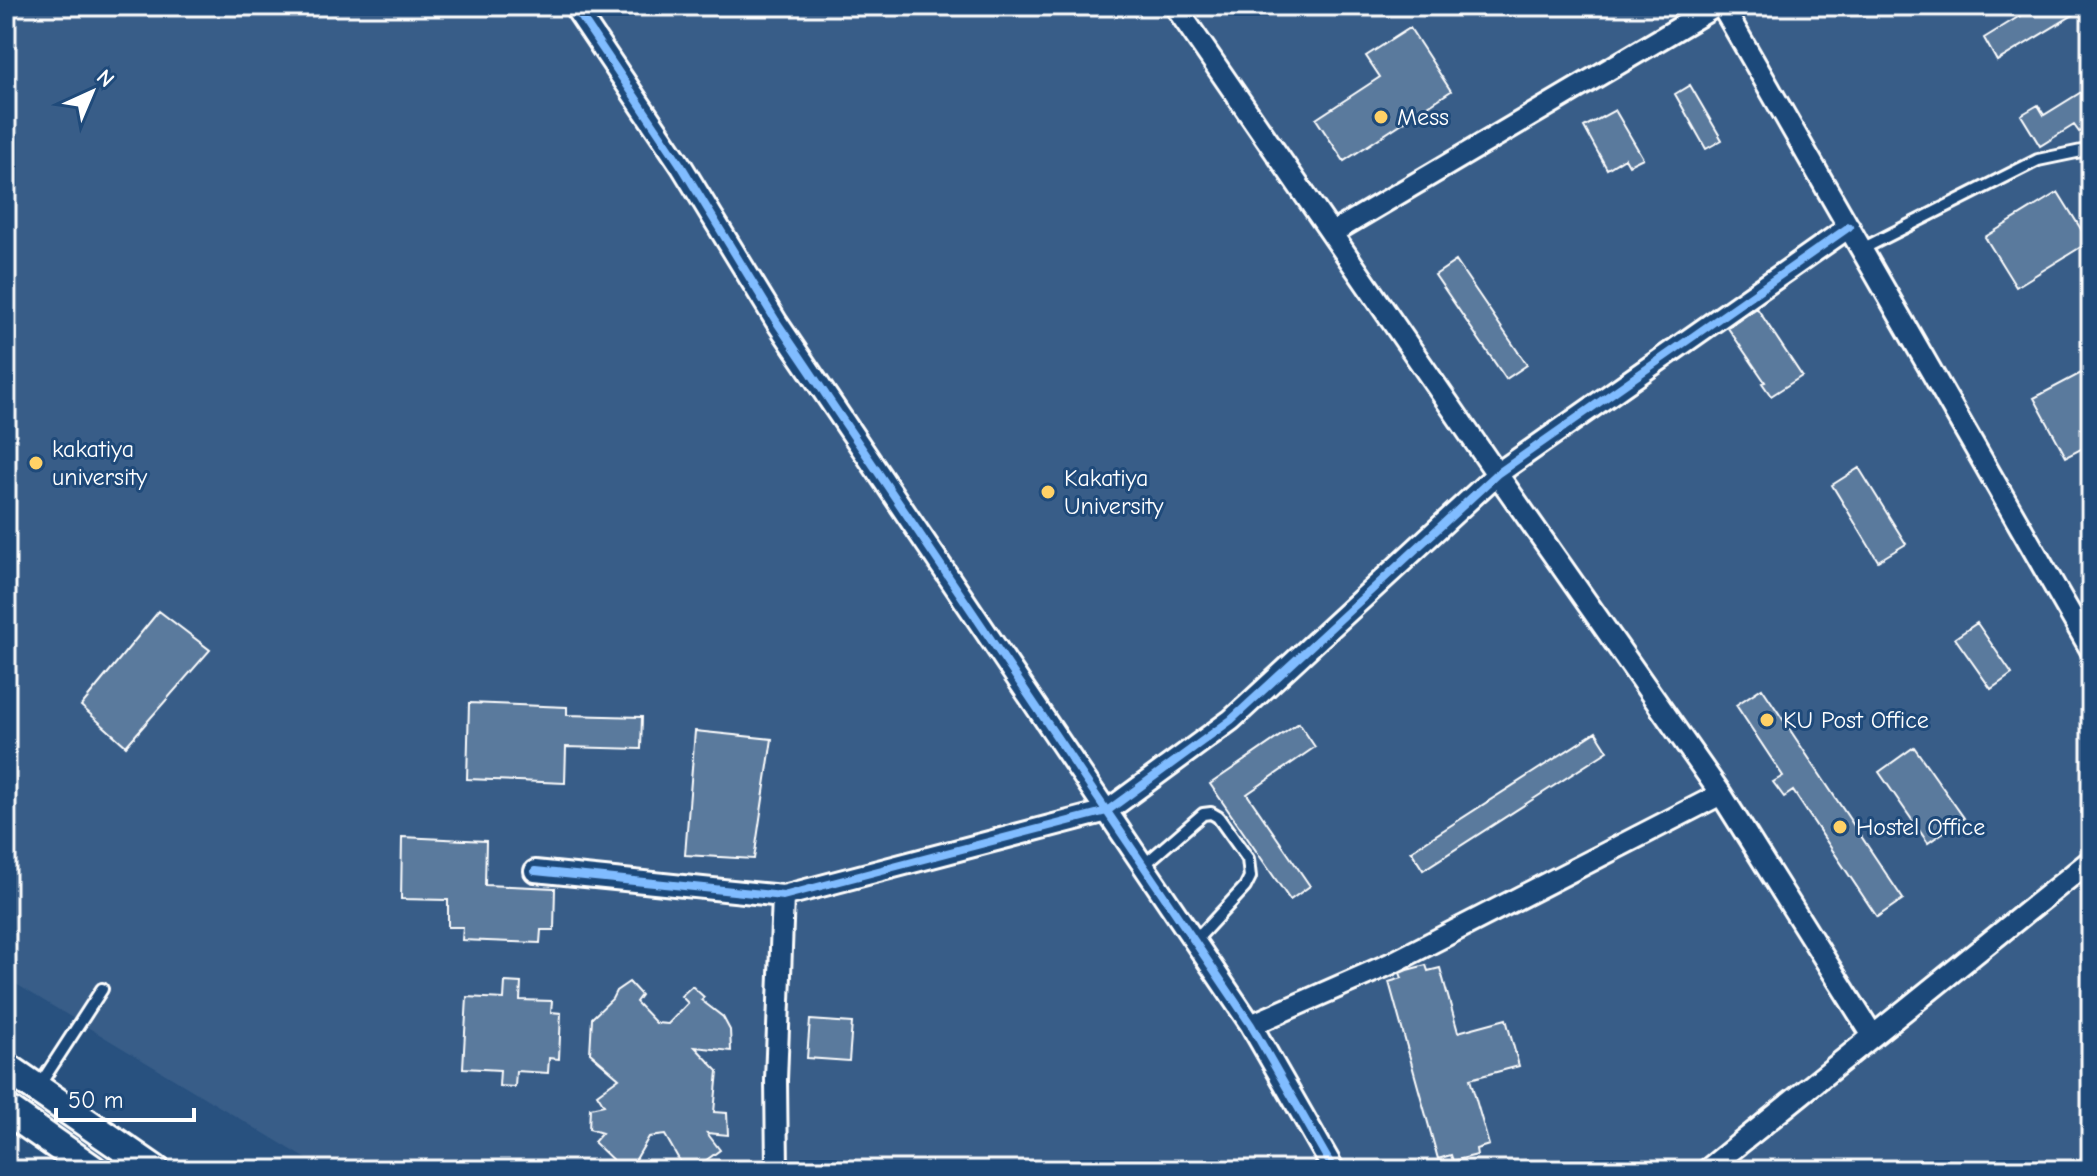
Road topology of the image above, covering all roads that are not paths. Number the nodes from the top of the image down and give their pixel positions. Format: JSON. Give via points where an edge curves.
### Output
{"nodes":[{"id":1,"x":574,"y":6,"type":"edge"},
{"id":2,"x":1175,"y":6,"type":"edge"},
{"id":3,"x":1719,"y":6,"type":"edge"},
{"id":4,"x":2091,"y":149,"type":"edge"},
{"id":5,"x":1849,"y":227,"type":"junction"},
{"id":6,"x":1332,"y":233,"type":"junction"},
{"id":7,"x":1862,"y":249,"type":"junction"},
{"id":8,"x":1497,"y":474,"type":"junction"},
{"id":9,"x":2091,"y":650,"type":"edge"},
{"id":10,"x":1721,"y":794,"type":"junction"},
{"id":11,"x":1107,"y":811,"type":"junction"},
{"id":12,"x":2091,"y":860,"type":"edge"},
{"id":13,"x":1144,"y":865,"type":"junction"},
{"id":14,"x":535,"y":871,"type":"dead end"},
{"id":15,"x":783,"y":896,"type":"junction"},
{"id":16,"x":1195,"y":941,"type":"junction"},
{"id":17,"x":102,"y":989,"type":"dead end"},
{"id":18,"x":1251,"y":1025,"type":"junction"},
{"id":19,"x":1873,"y":1036,"type":"junction"},
{"id":20,"x":6,"y":1067,"type":"edge"},
{"id":21,"x":38,"y":1088,"type":"junction"},
{"id":22,"x":6,"y":1109,"type":"edge"},
{"id":23,"x":93,"y":1170,"type":"edge"},
{"id":24,"x":155,"y":1170,"type":"edge"},
{"id":25,"x":777,"y":1170,"type":"edge"},
{"id":26,"x":1334,"y":1170,"type":"edge"},
{"id":27,"x":1707,"y":1170,"type":"edge"}],
"edges":[{"from":1,"to":11,"type":"street","via":[[682,167],[776,321]]},
{"from":2,"to":6,"type":"street"},
{"from":3,"to":5,"type":"street"},
{"from":3,"to":6,"type":"street"},
{"from":4,"to":7,"type":"lane","via":[[2038,160]]},
{"from":5,"to":7,"type":"street"},
{"from":5,"to":8,"type":"street"},
{"from":6,"to":8,"type":"street"},
{"from":7,"to":9,"type":"street"},
{"from":8,"to":10,"type":"street"},
{"from":8,"to":11,"type":"street","via":[[1231,720]]},
{"from":10,"to":18,"type":"street","via":[[1390,964]]},
{"from":10,"to":19,"type":"street"},
{"from":11,"to":13,"type":"street"},
{"from":11,"to":15,"type":"street"},
{"from":12,"to":19,"type":"street"},
{"from":13,"to":16,"type":"street"},
{"from":13,"to":16,"type":"lane","via":[[1203,814],[1211,813],[1248,859],[1245,887]]},
{"from":14,"to":15,"type":"street"},
{"from":15,"to":25,"type":"street"},
{"from":16,"to":18,"type":"street"},
{"from":17,"to":21,"type":"lane"},
{"from":18,"to":26,"type":"street"},
{"from":19,"to":27,"type":"street"},
{"from":20,"to":21,"type":"main road"},
{"from":21,"to":24,"type":"main road"},
{"from":22,"to":23,"type":"main road"}]}
